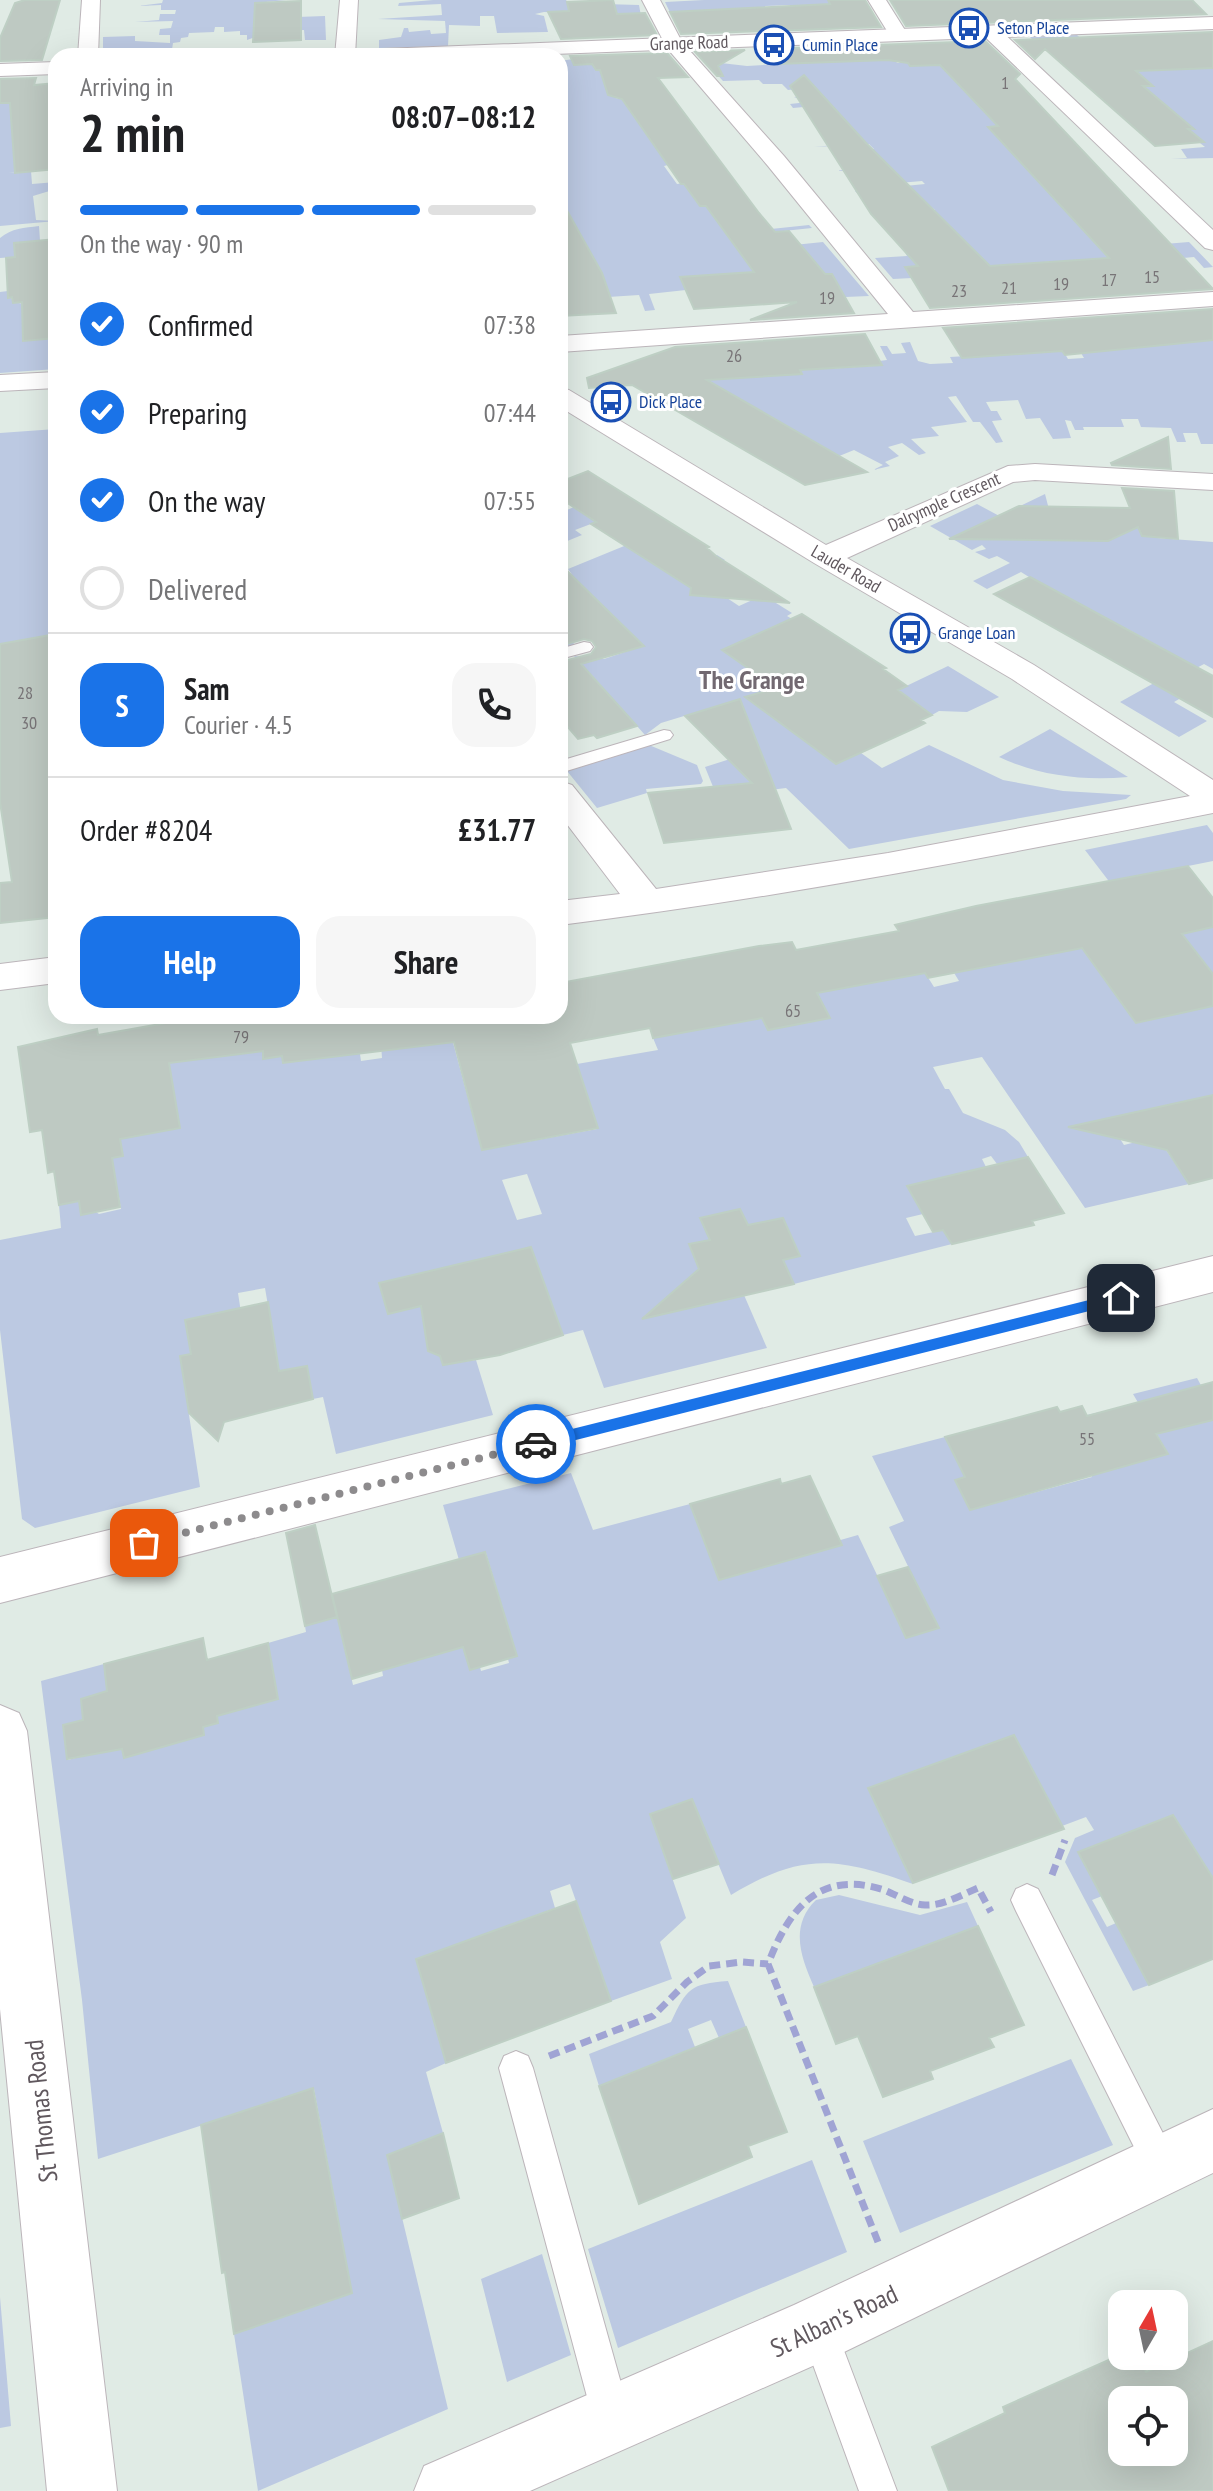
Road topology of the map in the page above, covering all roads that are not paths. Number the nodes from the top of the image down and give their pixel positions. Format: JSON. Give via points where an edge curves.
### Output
{"nodes":[{"id":1,"x":91,"y":0,"type":"edge"},
{"id":2,"x":349,"y":0,"type":"edge"},
{"id":3,"x":651,"y":0,"type":"edge"},
{"id":4,"x":877,"y":0,"type":"edge"},
{"id":5,"x":1213,"y":23,"type":"edge"},
{"id":6,"x":991,"y":32,"type":"junction"},
{"id":7,"x":899,"y":35,"type":"junction"},
{"id":8,"x":675,"y":43,"type":"junction"},
{"id":9,"x":88,"y":48,"type":"edge"},
{"id":10,"x":346,"y":48,"type":"edge"},
{"id":11,"x":552,"y":48,"type":"edge"},
{"id":12,"x":48,"y":68,"type":"edge"},
{"id":13,"x":0,"y":70,"type":"edge"},
{"id":14,"x":1213,"y":243,"type":"edge"},
{"id":15,"x":1213,"y":299,"type":"edge"},
{"id":16,"x":905,"y":319,"type":"junction"},
{"id":17,"x":568,"y":343,"type":"edge"},
{"id":18,"x":48,"y":380,"type":"edge"},
{"id":19,"x":0,"y":383,"type":"edge"},
{"id":20,"x":568,"y":401,"type":"edge"},
{"id":21,"x":1213,"y":482,"type":"edge"},
{"id":22,"x":824,"y":557,"type":"junction"},
{"id":23,"x":584,"y":647,"type":"dead end"},
{"id":24,"x":568,"y":652,"type":"edge"},
{"id":25,"x":664,"y":735,"type":"dead end"},
{"id":26,"x":568,"y":765,"type":"edge"},
{"id":27,"x":1213,"y":795,"type":"edge"},
{"id":28,"x":568,"y":802,"type":"edge"},
{"id":29,"x":1213,"y":802,"type":"edge"},
{"id":30,"x":648,"y":904,"type":"junction"},
{"id":31,"x":568,"y":912,"type":"edge"},
{"id":32,"x":48,"y":971,"type":"edge"},
{"id":33,"x":0,"y":977,"type":"edge"},
{"id":34,"x":1213,"y":1274,"type":"edge"},
{"id":35,"x":0,"y":1580,"type":"edge"},
{"id":36,"x":0,"y":1731,"type":"edge"},
{"id":37,"x":1027,"y":1900,"type":"road end"},
{"id":38,"x":516,"y":2068,"type":"road end"},
{"id":39,"x":1187,"y":2152,"type":"edge"},
{"id":40,"x":818,"y":2329,"type":"junction"},
{"id":41,"x":612,"y":2421,"type":"junction"},
{"id":42,"x":82,"y":2491,"type":"edge"},
{"id":43,"x":449,"y":2491,"type":"edge"},
{"id":44,"x":878,"y":2491,"type":"edge"}],
"edges":[{"from":1,"to":9,"type":"street"},
{"from":2,"to":10,"type":"street"},
{"from":3,"to":8,"type":"street"},
{"from":4,"to":7,"type":"street"},
{"from":5,"to":6,"type":"street","name":"Grange Road"},
{"from":6,"to":7,"type":"street","name":"Grange Road"},
{"from":6,"to":14,"type":"street"},
{"from":7,"to":8,"type":"street","name":"Grange Road"},
{"from":8,"to":11,"type":"street","name":"Grange Road"},
{"from":8,"to":16,"type":"street"},
{"from":12,"to":13,"type":"street"},
{"from":15,"to":16,"type":"street"},
{"from":16,"to":17,"type":"street"},
{"from":18,"to":19,"type":"street"},
{"from":20,"to":22,"type":"street","name":"Lauder Road"},
{"from":21,"to":22,"type":"street","name":"Dalrymple Crescent","via":[[1008,474]]},
{"from":22,"to":27,"type":"street","name":"Lauder Road","via":[[1023,672]]},
{"from":23,"to":24,"type":"lane"},
{"from":25,"to":26,"type":"lane"},
{"from":28,"to":30,"type":"street"},
{"from":29,"to":30,"type":"street","via":[[847,873]]},
{"from":30,"to":31,"type":"street"},
{"from":32,"to":33,"type":"street"},
{"from":34,"to":35,"type":"street"},
{"from":36,"to":42,"type":"street","name":"St Thomas Road"},
{"from":37,"to":39,"type":"lane"},
{"from":38,"to":41,"type":"lane"},
{"from":39,"to":40,"type":"street","name":"St Alban's Road"},
{"from":40,"to":41,"type":"street","name":"St Alban's Road"},
{"from":40,"to":44,"type":"lane"},
{"from":41,"to":43,"type":"street","name":"St Alban's Road"}]}
